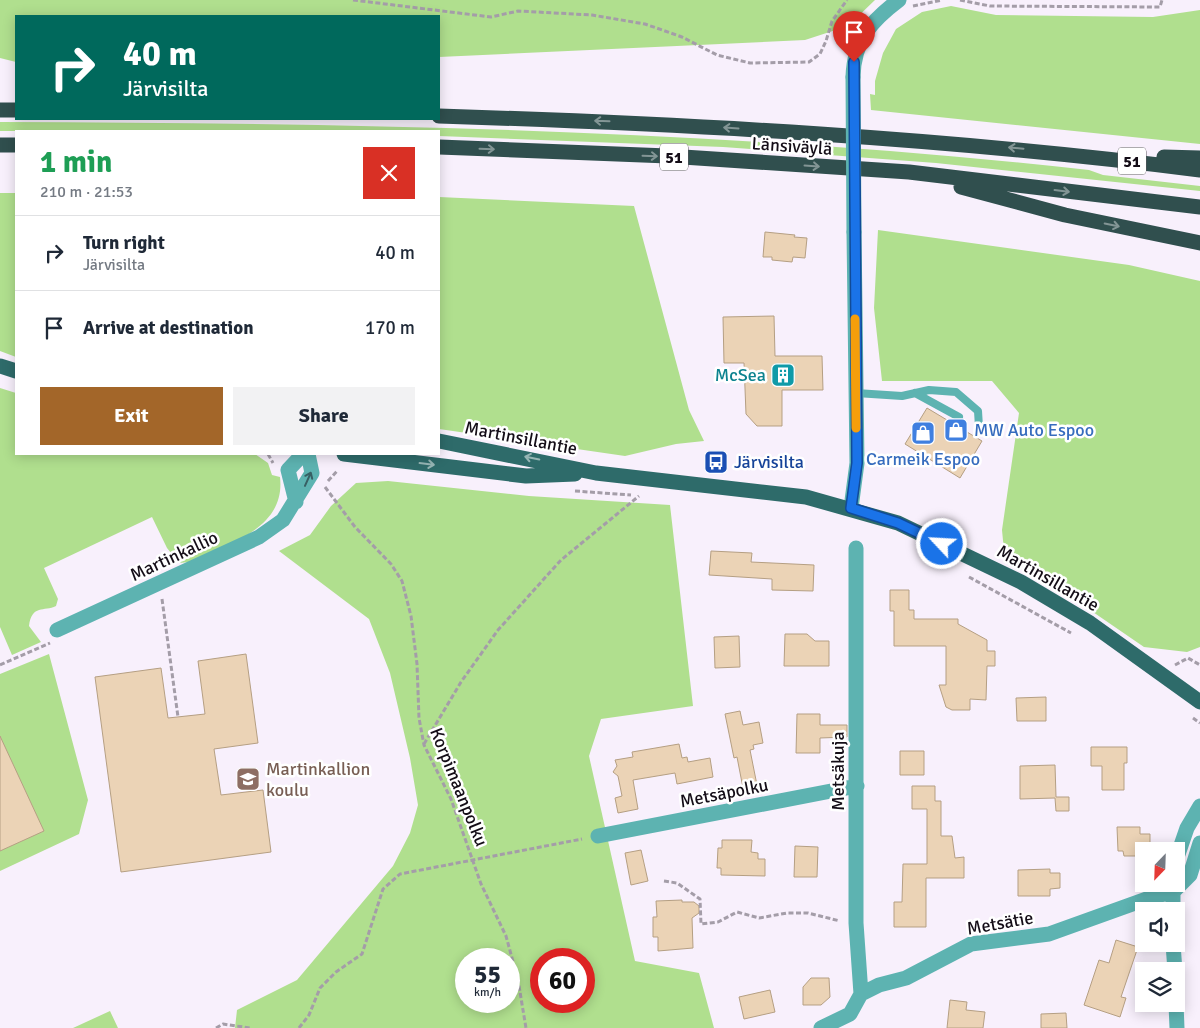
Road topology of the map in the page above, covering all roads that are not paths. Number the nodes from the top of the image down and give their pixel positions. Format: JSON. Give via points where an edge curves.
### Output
{"nodes":[{"id":1,"x":899,"y":0,"type":"edge"},
{"id":2,"x":0,"y":110,"type":"edge"},
{"id":3,"x":15,"y":110,"type":"edge"},
{"id":4,"x":440,"y":116,"type":"edge"},
{"id":5,"x":0,"y":145,"type":"edge"},
{"id":6,"x":15,"y":145,"type":"edge"},
{"id":7,"x":440,"y":147,"type":"edge"},
{"id":8,"x":1064,"y":153,"type":"junction"},
{"id":9,"x":1200,"y":158,"type":"edge"},
{"id":10,"x":1200,"y":170,"type":"edge"},
{"id":11,"x":909,"y":172,"type":"junction"},
{"id":12,"x":1200,"y":207,"type":"edge"},
{"id":13,"x":1200,"y":243,"type":"edge"},
{"id":14,"x":0,"y":366,"type":"edge"},
{"id":15,"x":15,"y":371,"type":"edge"},
{"id":16,"x":915,"y":393,"type":"junction"},
{"id":17,"x":856,"y":394,"type":"junction"},
{"id":18,"x":959,"y":417,"type":"dead end"},
{"id":19,"x":979,"y":427,"type":"dead end"},
{"id":20,"x":440,"y":441,"type":"edge"},
{"id":21,"x":302,"y":455,"type":"edge"},
{"id":22,"x":308,"y":455,"type":"edge"},
{"id":23,"x":344,"y":461,"type":"edge"},
{"id":24,"x":596,"y":473,"type":"junction"},
{"id":25,"x":296,"y":502,"type":"junction"},
{"id":26,"x":851,"y":508,"type":"junction"},
{"id":27,"x":856,"y":548,"type":"dead end"},
{"id":28,"x":56,"y":630,"type":"dead end"},
{"id":29,"x":1200,"y":702,"type":"edge"},
{"id":30,"x":857,"y":786,"type":"junction"},
{"id":31,"x":1200,"y":806,"type":"edge"},
{"id":32,"x":598,"y":836,"type":"road end"},
{"id":33,"x":1182,"y":842,"type":"edge"},
{"id":34,"x":1185,"y":844,"type":"edge"},
{"id":35,"x":1199,"y":847,"type":"edge"},
{"id":36,"x":1185,"y":879,"type":"edge"},
{"id":37,"x":1164,"y":892,"type":"edge"},
{"id":38,"x":861,"y":994,"type":"junction"},
{"id":39,"x":1176,"y":1012,"type":"edge"},
{"id":40,"x":822,"y":1028,"type":"edge"},
{"id":41,"x":1177,"y":1028,"type":"edge"}],
"edges":[{"from":1,"to":17,"type":"street","bridge":true,"via":[[875,18],[859,45],[854,62]]},
{"from":2,"to":3,"type":"highway"},
{"from":8,"to":4,"type":"highway","name":"Länsiväylä","number":"51","one_way":true,"via":[[924,140],[668,124]]},
{"from":5,"to":6,"type":"highway"},
{"from":7,"to":11,"type":"highway","name":"Länsiväylä","number":"51","one_way":true,"via":[[668,156]]},
{"from":8,"to":9,"type":"highway"},
{"from":8,"to":10,"type":"highway","name":"Länsiväylä","number":"51"},
{"from":11,"to":12,"type":"highway","name":"Länsiväylä","number":"51","one_way":true},
{"from":11,"to":13,"type":"highway","one_way":true,"via":[[1065,215]]},
{"from":14,"to":15,"type":"main road"},
{"from":16,"to":17,"type":"lane","via":[[902,396]]},
{"from":16,"to":18,"type":"lane"},
{"from":16,"to":19,"type":"lane","via":[[929,390],[956,392],[978,411]]},
{"from":17,"to":26,"type":"street","via":[[857,463]]},
{"from":24,"to":20,"type":"main road","name":"Martinsillantie","one_way":true},
{"from":21,"to":25,"type":"street","via":[[288,470]]},
{"from":25,"to":22,"type":"street","name":"Martinkallio","one_way":true,"via":[[312,473]]},
{"from":23,"to":24,"type":"main road","name":"Martinsillantie","one_way":true,"via":[[526,476]]},
{"from":24,"to":26,"type":"main road","name":"Martinsillantie","via":[[806,496]]},
{"from":25,"to":28,"type":"street","name":"Martinkallio","via":[[283,520],[259,537]]},
{"from":26,"to":29,"type":"main road","name":"Martinsillantie","via":[[898,523],[1021,582],[1090,623]]},
{"from":27,"to":30,"type":"street","name":"Metsäkuja"},
{"from":30,"to":32,"type":"street","name":"Metsäpolku"},
{"from":30,"to":38,"type":"street","name":"Metsäkuja","via":[[856,923]]},
{"from":31,"to":33,"type":"street"},
{"from":34,"to":35,"type":"lane"},
{"from":35,"to":36,"type":"street","via":[[1190,875]]},
{"from":37,"to":38,"type":"street","name":"Metsätie","via":[[1049,934],[971,944],[906,978]]},
{"from":38,"to":40,"type":"street","via":[[850,1014]]},
{"from":39,"to":41,"type":"street"}]}
